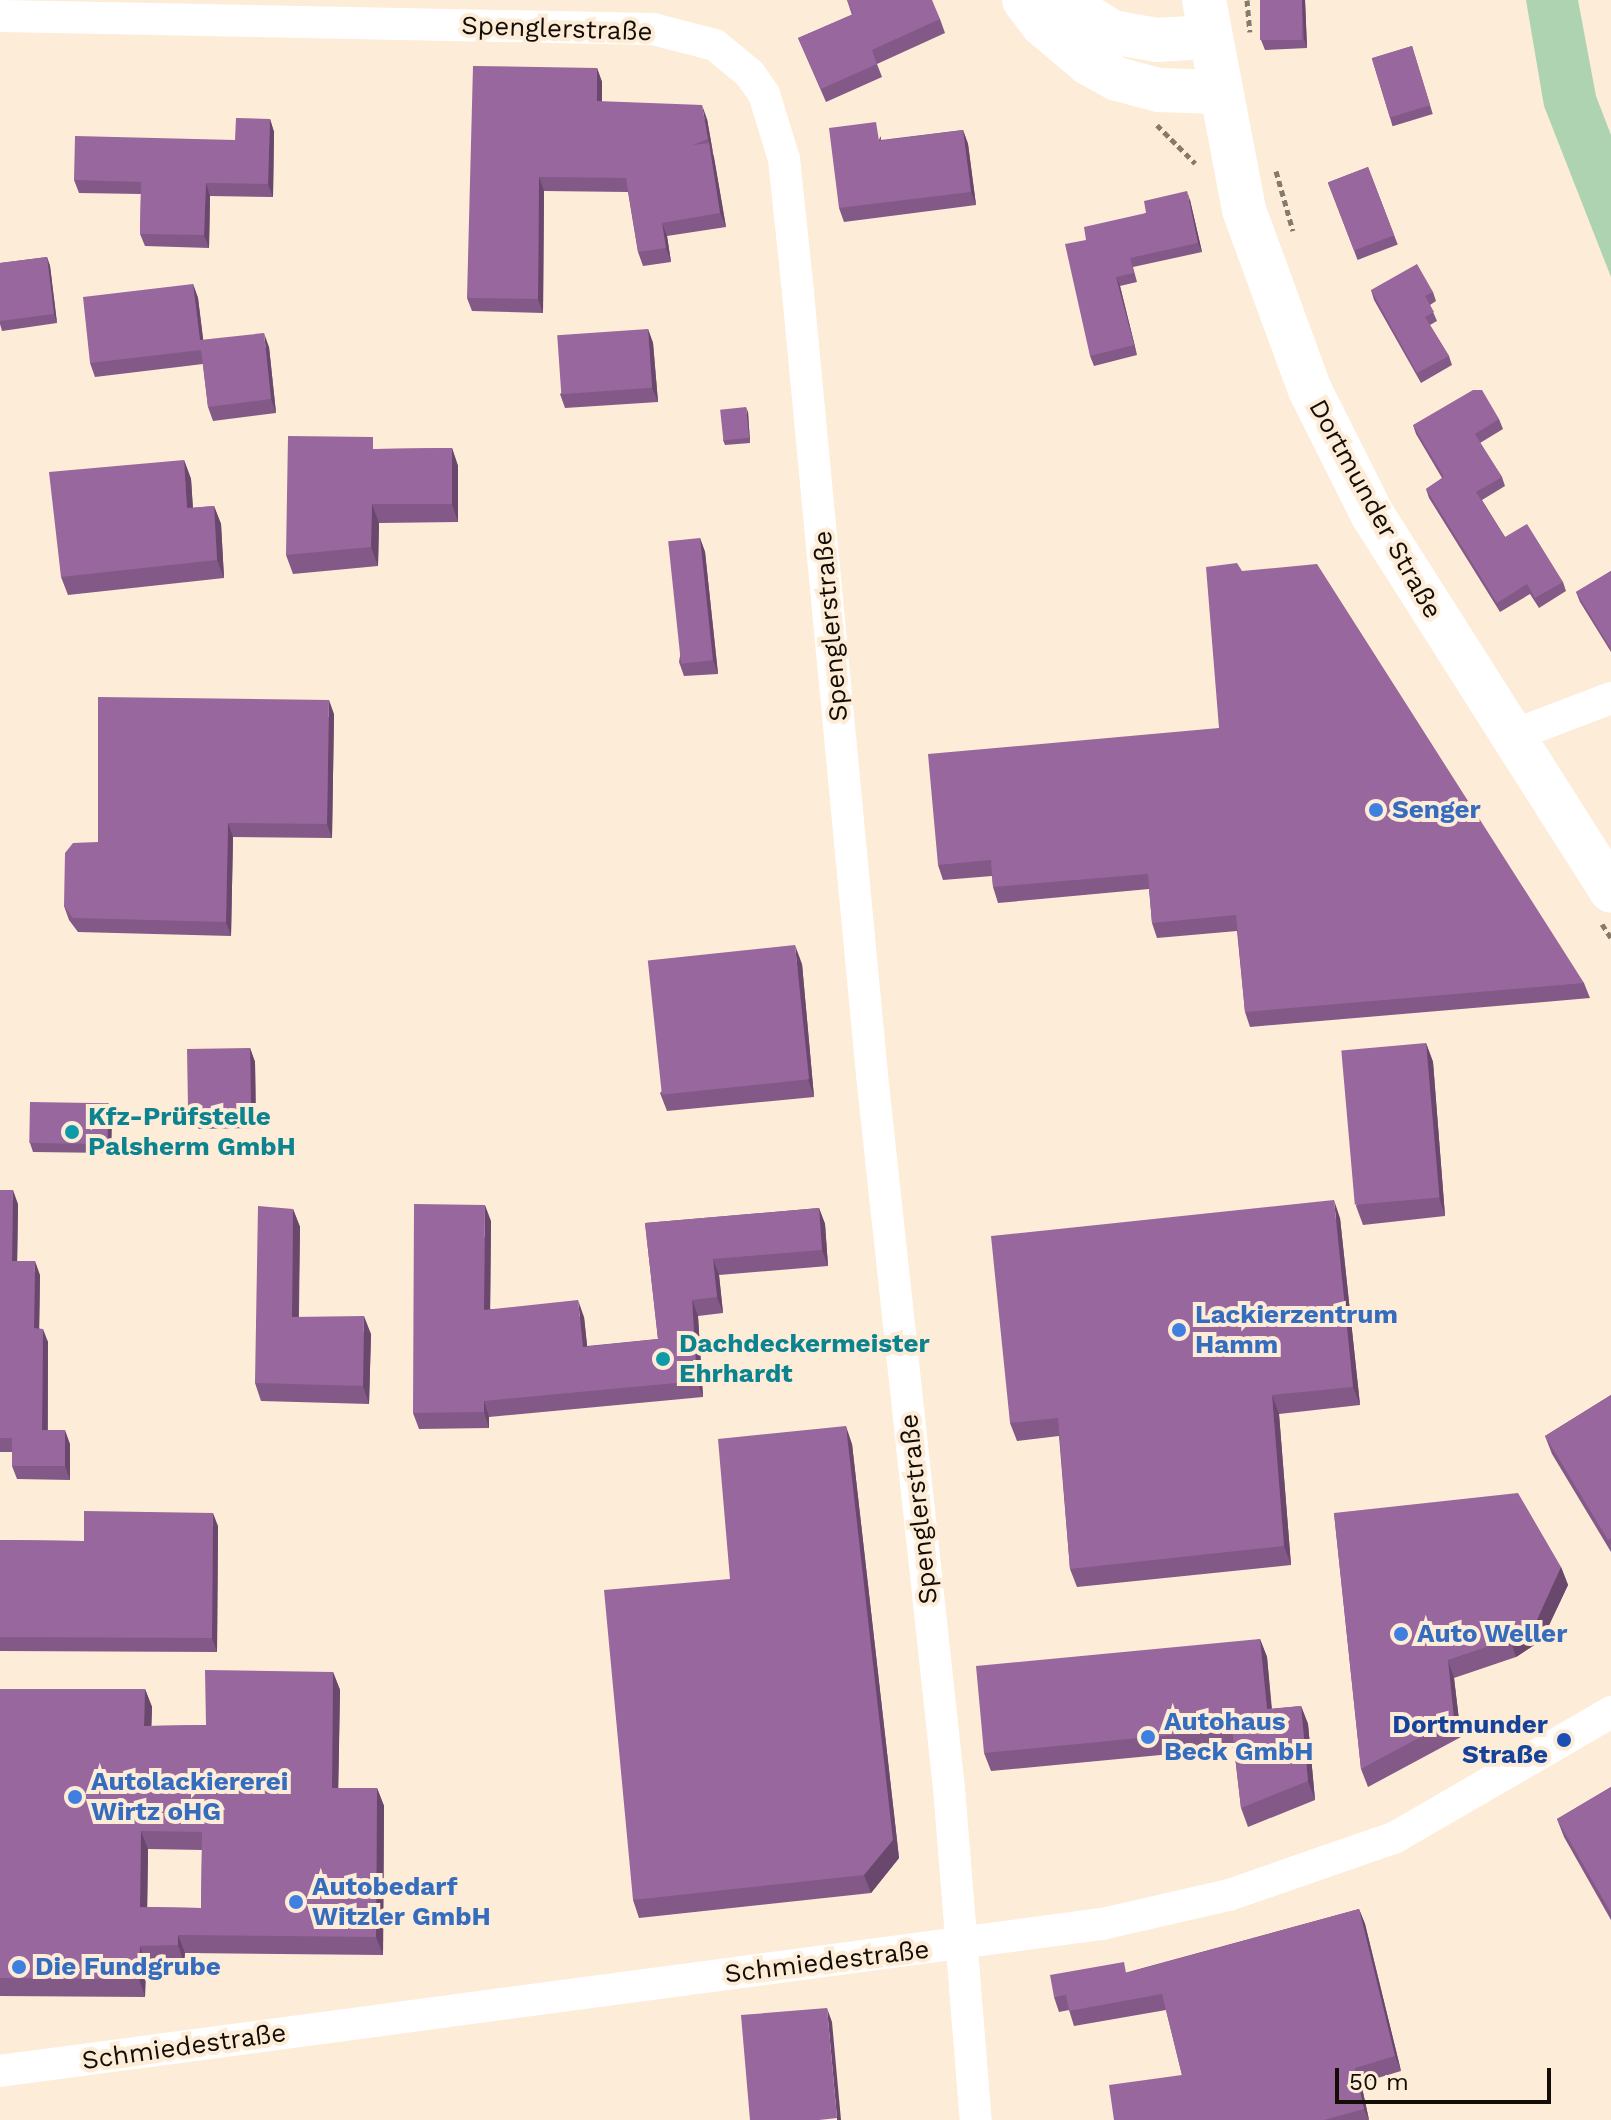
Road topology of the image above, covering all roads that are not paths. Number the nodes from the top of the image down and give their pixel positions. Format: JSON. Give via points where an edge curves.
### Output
{"nodes":[{"id":1,"x":1024,"y":0,"type":"edge"},
{"id":2,"x":1061,"y":0,"type":"edge"},
{"id":3,"x":0,"y":16,"type":"edge"},
{"id":4,"x":1205,"y":18,"type":"edge"},
{"id":5,"x":1218,"y":92,"type":"junction"},
{"id":6,"x":1611,"y":698,"type":"edge"},
{"id":7,"x":1511,"y":736,"type":"junction"},
{"id":8,"x":1611,"y":890,"type":"edge"},
{"id":9,"x":1611,"y":1712,"type":"edge"},
{"id":10,"x":960,"y":1944,"type":"junction"},
{"id":11,"x":0,"y":2071,"type":"edge"},
{"id":12,"x":976,"y":2120,"type":"edge"}],
"edges":[{"from":1,"to":5,"type":"main road","via":[[1065,44],[1117,79],[1159,90]]},
{"from":2,"to":4,"type":"main road","name":"Dortmunder Straße","via":[[1112,32],[1157,40]]},
{"from":3,"to":10,"type":"street","name":"Spenglerstraße","via":[[653,29],[715,45],[750,74],[764,94],[784,159],[872,1075],[949,1788]]},
{"from":4,"to":5,"type":"main road","name":"Dortmunder Straße"},
{"from":5,"to":7,"type":"main road","name":"Dortmunder Straße","via":[[1244,210],[1310,390],[1372,514]]},
{"from":6,"to":7,"type":"street"},
{"from":7,"to":8,"type":"main road","name":"Dortmunder Straße"},
{"from":9,"to":10,"type":"street","name":"Schmiedestraße","via":[[1394,1838],[1229,1895],[1102,1924]]},
{"from":10,"to":11,"type":"street","name":"Schmiedestraße"},
{"from":10,"to":12,"type":"street","name":"Spenglerstraße"}]}
